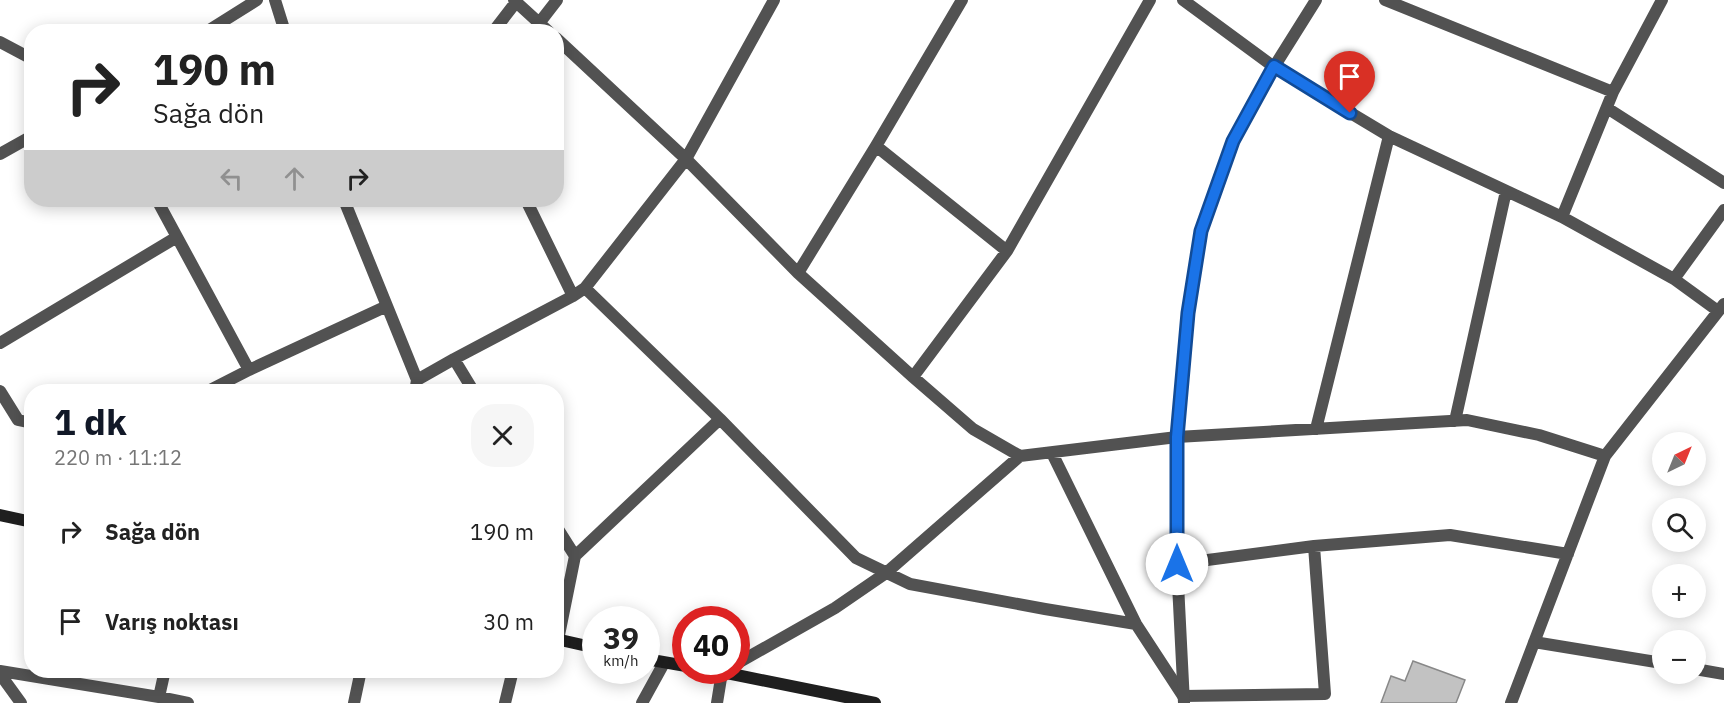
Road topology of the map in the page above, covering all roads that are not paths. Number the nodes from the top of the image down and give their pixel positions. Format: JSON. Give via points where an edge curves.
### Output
{"nodes":[{"id":1,"x":257,"y":0,"type":"edge"},
{"id":2,"x":275,"y":0,"type":"edge"},
{"id":3,"x":557,"y":0,"type":"edge"},
{"id":4,"x":774,"y":0,"type":"edge"},
{"id":5,"x":962,"y":0,"type":"edge"},
{"id":6,"x":1150,"y":0,"type":"edge"},
{"id":7,"x":1183,"y":0,"type":"edge"},
{"id":8,"x":1316,"y":0,"type":"edge"},
{"id":9,"x":1385,"y":0,"type":"edge"},
{"id":10,"x":1662,"y":0,"type":"edge"},
{"id":11,"x":515,"y":1,"type":"edge"},
{"id":12,"x":540,"y":22,"type":"joint"},
{"id":13,"x":219,"y":24,"type":"edge"},
{"id":14,"x":282,"y":24,"type":"edge"},
{"id":15,"x":499,"y":24,"type":"edge"},
{"id":16,"x":0,"y":42,"type":"edge"},
{"id":17,"x":564,"y":45,"type":"edge"},
{"id":18,"x":24,"y":55,"type":"edge"},
{"id":19,"x":1274,"y":66,"type":"junction"},
{"id":20,"x":1614,"y":92,"type":"junction"},
{"id":21,"x":1607,"y":108,"type":"junction"},
{"id":22,"x":1389,"y":136,"type":"junction"},
{"id":23,"x":24,"y":140,"type":"edge"},
{"id":24,"x":876,"y":146,"type":"junction"},
{"id":25,"x":0,"y":154,"type":"edge"},
{"id":26,"x":686,"y":159,"type":"junction"},
{"id":27,"x":1724,"y":183,"type":"edge"},
{"id":28,"x":1506,"y":191,"type":"junction"},
{"id":29,"x":161,"y":207,"type":"edge"},
{"id":30,"x":347,"y":207,"type":"edge"},
{"id":31,"x":529,"y":207,"type":"edge"},
{"id":32,"x":1724,"y":210,"type":"edge"},
{"id":33,"x":1562,"y":218,"type":"junction"},
{"id":34,"x":177,"y":237,"type":"junction"},
{"id":35,"x":1007,"y":251,"type":"junction"},
{"id":36,"x":798,"y":273,"type":"junction"},
{"id":37,"x":1674,"y":279,"type":"junction"},
{"id":38,"x":585,"y":288,"type":"junction"},
{"id":39,"x":573,"y":296,"type":"junction"},
{"id":40,"x":387,"y":306,"type":"junction"},
{"id":41,"x":1721,"y":308,"type":"edge"},
{"id":42,"x":0,"y":343,"type":"edge"},
{"id":43,"x":454,"y":359,"type":"junction"},
{"id":44,"x":249,"y":370,"type":"junction"},
{"id":45,"x":914,"y":377,"type":"junction"},
{"id":46,"x":222,"y":384,"type":"edge"},
{"id":47,"x":415,"y":384,"type":"edge"},
{"id":48,"x":419,"y":384,"type":"edge"},
{"id":49,"x":469,"y":384,"type":"edge"},
{"id":50,"x":0,"y":391,"type":"edge"},
{"id":51,"x":720,"y":418,"type":"junction"},
{"id":52,"x":24,"y":421,"type":"edge"},
{"id":53,"x":1455,"y":421,"type":"junction"},
{"id":54,"x":1316,"y":429,"type":"junction"},
{"id":55,"x":1177,"y":437,"type":"junction"},
{"id":56,"x":1052,"y":453,"type":"junction"},
{"id":57,"x":1020,"y":456,"type":"junction"},
{"id":58,"x":1605,"y":456,"type":"junction"},
{"id":59,"x":0,"y":515,"type":"edge"},
{"id":60,"x":24,"y":520,"type":"edge"},
{"id":61,"x":564,"y":539,"type":"edge"},
{"id":62,"x":1314,"y":546,"type":"junction"},
{"id":63,"x":1568,"y":554,"type":"junction"},
{"id":64,"x":575,"y":556,"type":"junction"},
{"id":65,"x":1177,"y":564,"type":"junction"},
{"id":66,"x":886,"y":573,"type":"junction"},
{"id":67,"x":564,"y":607,"type":"edge"},
{"id":68,"x":1136,"y":624,"type":"junction"},
{"id":69,"x":564,"y":641,"type":"edge"},
{"id":70,"x":1534,"y":642,"type":"junction"},
{"id":71,"x":582,"y":645,"type":"edge"},
{"id":72,"x":750,"y":656,"type":"edge"},
{"id":73,"x":1652,"y":661,"type":"edge"},
{"id":74,"x":660,"y":662,"type":"edge"},
{"id":75,"x":664,"y":663,"type":"junction"},
{"id":76,"x":672,"y":664,"type":"edge"},
{"id":77,"x":1706,"y":671,"type":"edge"},
{"id":78,"x":0,"y":673,"type":"edge"},
{"id":79,"x":1724,"y":674,"type":"edge"},
{"id":80,"x":24,"y":677,"type":"edge"},
{"id":81,"x":750,"y":677,"type":"edge"},
{"id":82,"x":33,"y":678,"type":"edge"},
{"id":83,"x":163,"y":678,"type":"edge"},
{"id":84,"x":359,"y":678,"type":"edge"},
{"id":85,"x":511,"y":678,"type":"edge"},
{"id":86,"x":719,"y":684,"type":"edge"},
{"id":87,"x":159,"y":697,"type":"junction"},
{"id":88,"x":1184,"y":700,"type":"edge"},
{"id":89,"x":21,"y":703,"type":"edge"},
{"id":90,"x":188,"y":703,"type":"edge"},
{"id":91,"x":354,"y":703,"type":"edge"},
{"id":92,"x":505,"y":703,"type":"edge"},
{"id":93,"x":642,"y":703,"type":"edge"},
{"id":94,"x":717,"y":703,"type":"edge"},
{"id":95,"x":873,"y":703,"type":"edge"},
{"id":96,"x":1511,"y":703,"type":"edge"}],
"edges":[{"from":1,"to":13,"type":"street"},
{"from":2,"to":14,"type":"street"},
{"from":3,"to":12,"type":"street"},
{"from":4,"to":26,"type":"street"},
{"from":5,"to":24,"type":"street"},
{"from":6,"to":35,"type":"street"},
{"from":7,"to":19,"type":"street"},
{"from":8,"to":19,"type":"street"},
{"from":9,"to":20,"type":"street"},
{"from":10,"to":20,"type":"street"},
{"from":11,"to":12,"type":"street"},
{"from":11,"to":15,"type":"street"},
{"from":16,"to":18,"type":"street"},
{"from":17,"to":26,"type":"street"},
{"from":19,"to":22,"type":"street"},
{"from":19,"to":55,"type":"street","via":[[1233,141],[1201,231],[1188,313]]},
{"from":20,"to":21,"type":"street"},
{"from":21,"to":27,"type":"street"},
{"from":21,"to":33,"type":"street"},
{"from":22,"to":28,"type":"street"},
{"from":22,"to":54,"type":"street"},
{"from":23,"to":25,"type":"street"},
{"from":24,"to":35,"type":"street"},
{"from":24,"to":36,"type":"street"},
{"from":26,"to":36,"type":"street"},
{"from":26,"to":38,"type":"street"},
{"from":28,"to":33,"type":"street"},
{"from":28,"to":53,"type":"street"},
{"from":29,"to":34,"type":"street"},
{"from":30,"to":40,"type":"street"},
{"from":31,"to":39,"type":"street"},
{"from":32,"to":37,"type":"street"},
{"from":33,"to":37,"type":"street"},
{"from":34,"to":42,"type":"street"},
{"from":34,"to":44,"type":"street"},
{"from":35,"to":45,"type":"street"},
{"from":36,"to":45,"type":"street"},
{"from":37,"to":41,"type":"street"},
{"from":38,"to":39,"type":"street"},
{"from":38,"to":51,"type":"street"},
{"from":39,"to":43,"type":"street"},
{"from":40,"to":44,"type":"street"},
{"from":40,"to":47,"type":"street"},
{"from":41,"to":58,"type":"street"},
{"from":43,"to":48,"type":"street"},
{"from":43,"to":49,"type":"street"},
{"from":44,"to":46,"type":"street"},
{"from":45,"to":57,"type":"street","via":[[973,429]]},
{"from":50,"to":52,"type":"street","via":[[18,420]]},
{"from":51,"to":64,"type":"street"},
{"from":51,"to":66,"type":"street","via":[[856,558]]},
{"from":53,"to":54,"type":"street"},
{"from":53,"to":58,"type":"street","via":[[1539,435]]},
{"from":54,"to":55,"type":"street"},
{"from":55,"to":56,"type":"street"},
{"from":55,"to":65,"type":"street"},
{"from":56,"to":57,"type":"street"},
{"from":56,"to":68,"type":"street"},
{"from":57,"to":66,"type":"street"},
{"from":58,"to":63,"type":"street"},
{"from":59,"to":60,"type":"main road"},
{"from":61,"to":64,"type":"street"},
{"from":62,"to":63,"type":"street","via":[[1450,535]]},
{"from":62,"to":65,"type":"street"},
{"from":62,"to":88,"type":"street","via":[[1325,694]]},
{"from":63,"to":70,"type":"street"},
{"from":64,"to":67,"type":"street"},
{"from":65,"to":88,"type":"street"},
{"from":66,"to":68,"type":"street","via":[[910,584]]},
{"from":66,"to":72,"type":"street","via":[[835,608]]},
{"from":68,"to":88,"type":"street"},
{"from":69,"to":71,"type":"main road"},
{"from":70,"to":73,"type":"street"},
{"from":70,"to":96,"type":"street"},
{"from":74,"to":75,"type":"main road"},
{"from":75,"to":76,"type":"main road"},
{"from":75,"to":93,"type":"street"},
{"from":77,"to":79,"type":"street"},
{"from":78,"to":80,"type":"street"},
{"from":78,"to":89,"type":"street"},
{"from":81,"to":95,"type":"main road"},
{"from":82,"to":87,"type":"street"},
{"from":83,"to":87,"type":"street"},
{"from":84,"to":91,"type":"street"},
{"from":85,"to":92,"type":"street"},
{"from":86,"to":94,"type":"street"},
{"from":87,"to":90,"type":"street"}]}
